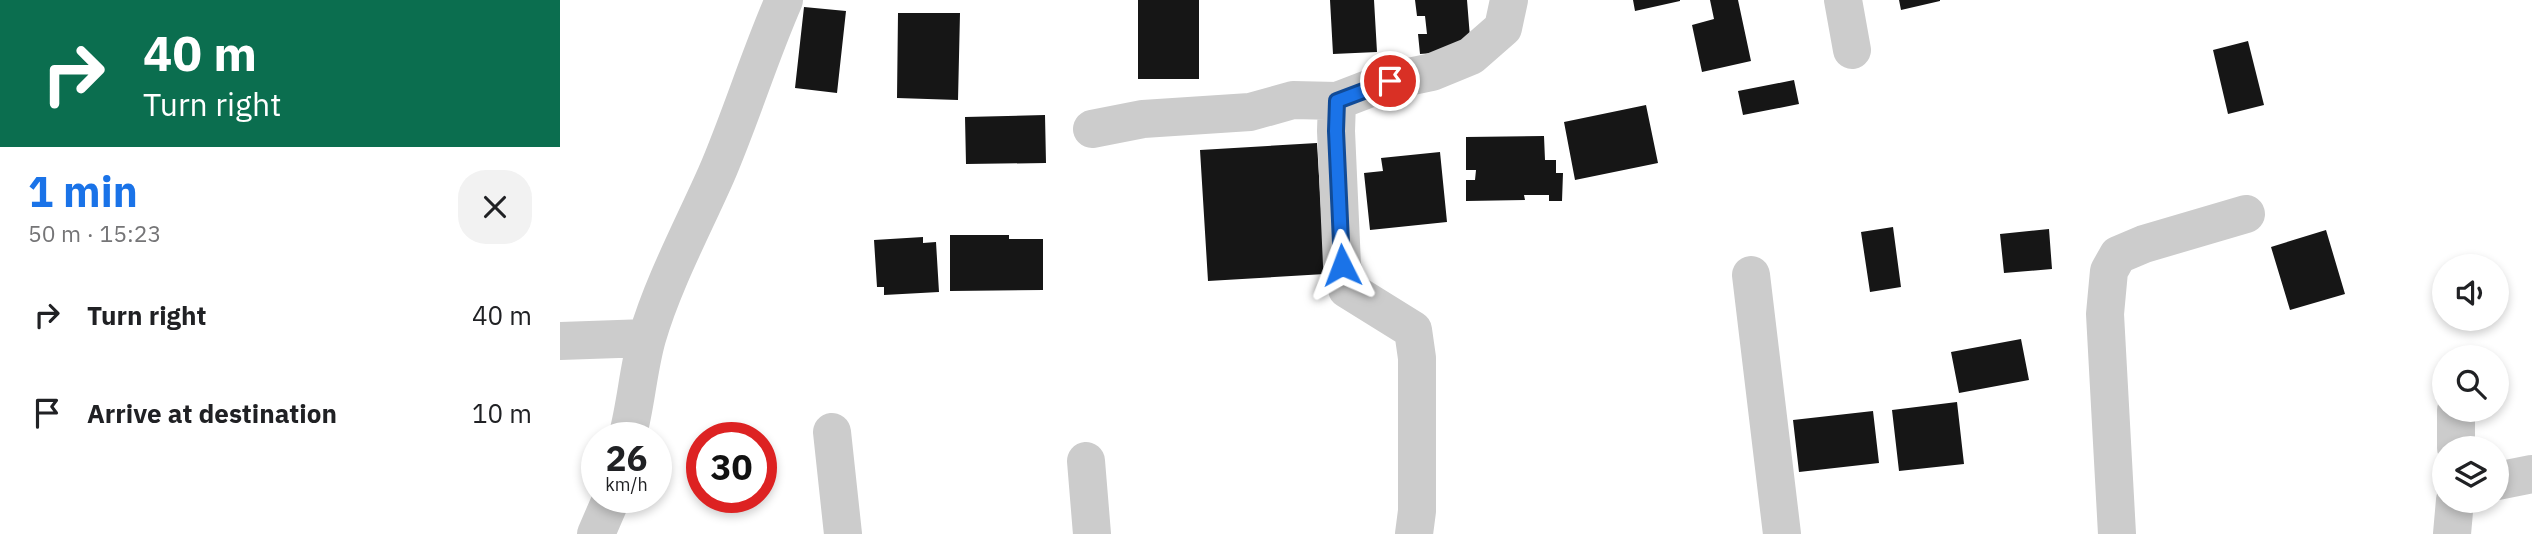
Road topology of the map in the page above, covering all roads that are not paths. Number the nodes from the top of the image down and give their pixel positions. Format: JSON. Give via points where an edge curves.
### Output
{"nodes":[{"id":1,"x":784,"y":0,"type":"edge"},
{"id":2,"x":1509,"y":0,"type":"edge"},
{"id":3,"x":1843,"y":0,"type":"edge"},
{"id":4,"x":1852,"y":50,"type":"dead end"},
{"id":5,"x":1337,"y":101,"type":"junction"},
{"id":6,"x":1092,"y":129,"type":"dead end"},
{"id":7,"x":2246,"y":214,"type":"dead end"},
{"id":8,"x":1751,"y":275,"type":"dead end"},
{"id":9,"x":648,"y":338,"type":"junction"},
{"id":10,"x":560,"y":341,"type":"edge"},
{"id":11,"x":631,"y":422,"type":"edge"},
{"id":12,"x":832,"y":432,"type":"dead end"},
{"id":13,"x":1086,"y":461,"type":"dead end"},
{"id":14,"x":2532,"y":474,"type":"edge"},
{"id":15,"x":2509,"y":479,"type":"edge"},
{"id":16,"x":605,"y":513,"type":"edge"},
{"id":17,"x":2454,"y":513,"type":"edge"},
{"id":18,"x":596,"y":534,"type":"edge"},
{"id":19,"x":843,"y":534,"type":"edge"},
{"id":20,"x":1092,"y":534,"type":"edge"},
{"id":21,"x":1414,"y":534,"type":"edge"},
{"id":22,"x":1783,"y":534,"type":"edge"},
{"id":23,"x":2117,"y":534,"type":"edge"},
{"id":24,"x":2452,"y":534,"type":"edge"}],
"edges":[{"from":1,"to":9,"type":"street"},
{"from":2,"to":5,"type":"street","via":[[1503,28],[1471,56]]},
{"from":3,"to":4,"type":"street"},
{"from":5,"to":6,"type":"street","via":[[1293,100],[1250,111],[1143,119]]},
{"from":5,"to":21,"type":"street","via":[[1342,265],[1347,289],[1413,330],[1417,358]]},
{"from":7,"to":23,"type":"street","via":[[2144,244],[2118,255],[2109,271],[2105,314]]},
{"from":8,"to":22,"type":"street"},
{"from":9,"to":10,"type":"street"},
{"from":9,"to":11,"type":"street"},
{"from":12,"to":19,"type":"street"},
{"from":13,"to":20,"type":"street"},
{"from":14,"to":15,"type":"street"},
{"from":16,"to":18,"type":"street"},
{"from":17,"to":24,"type":"street"}]}
